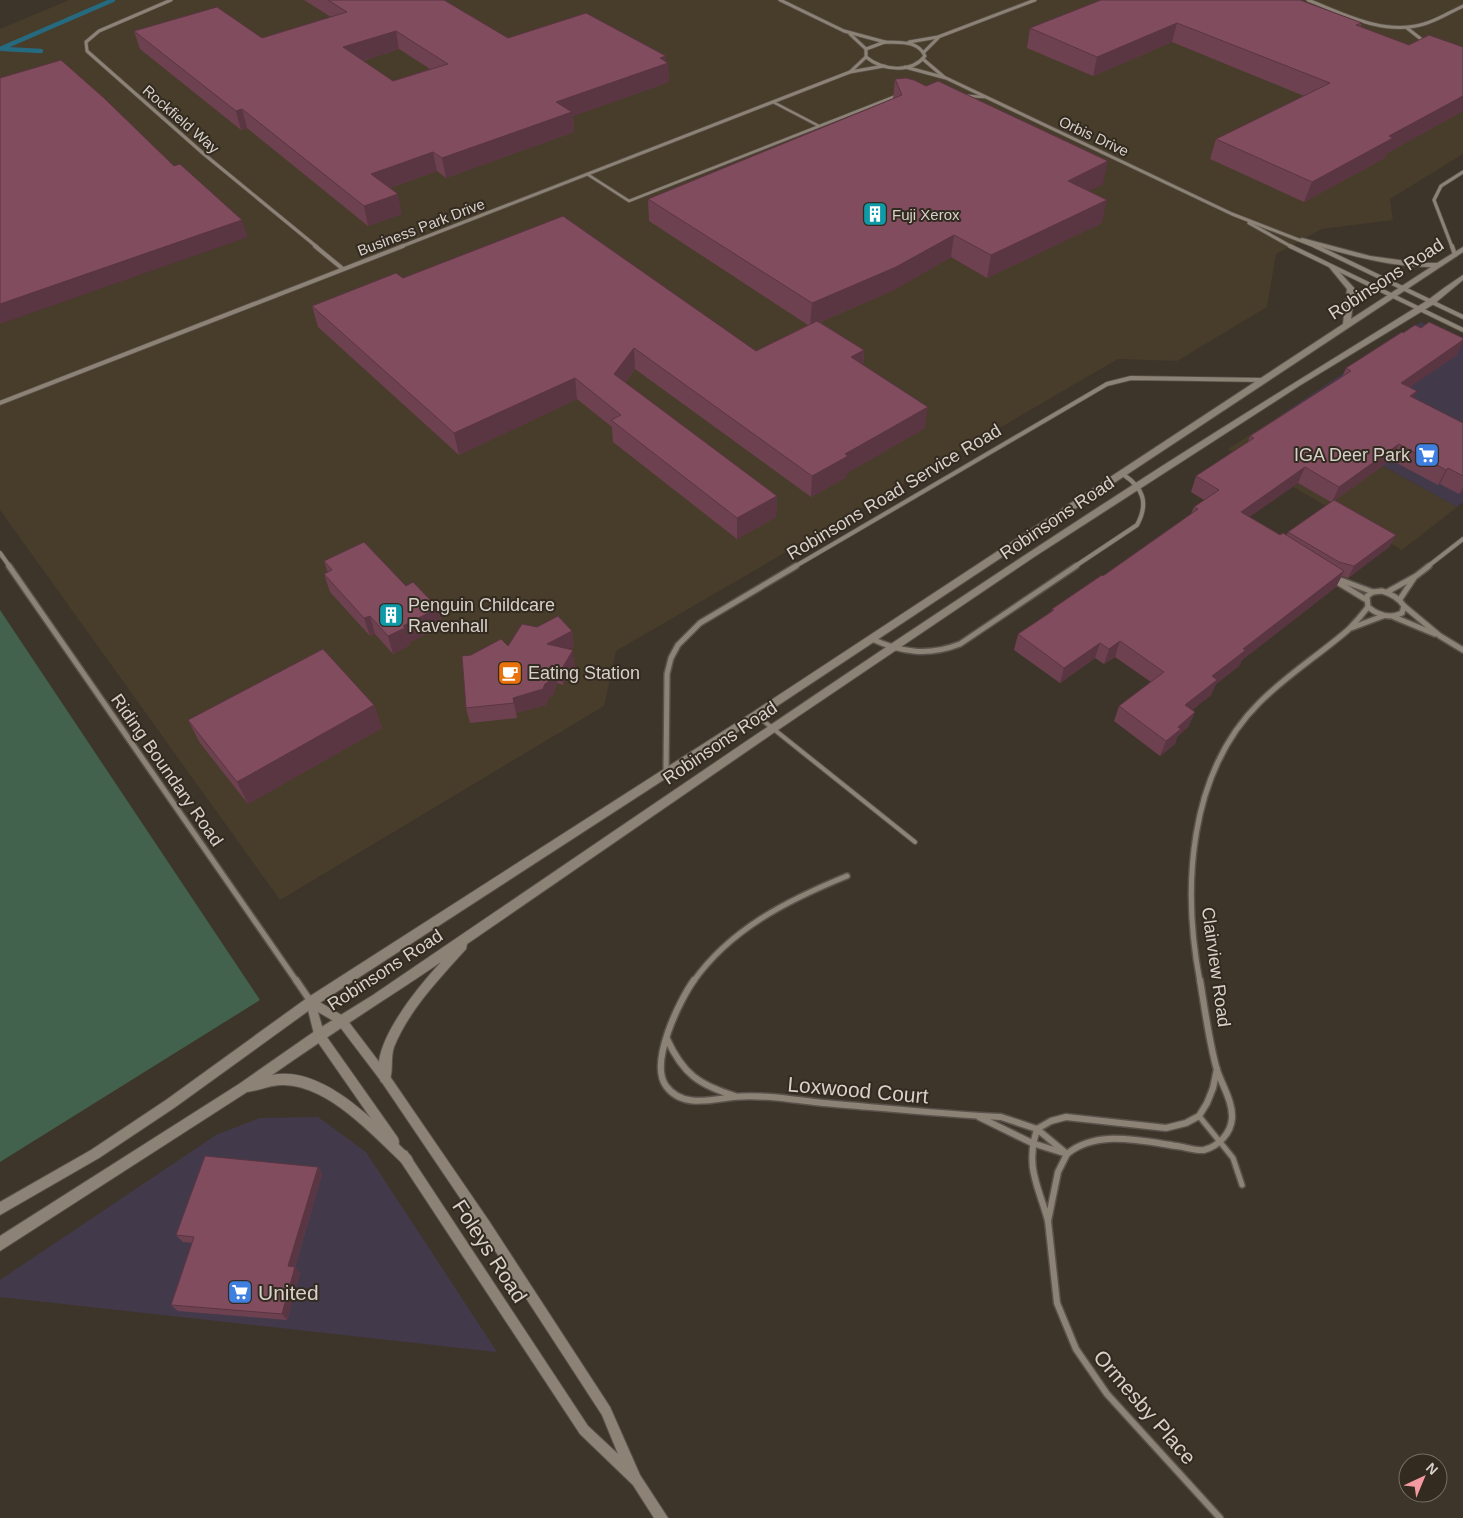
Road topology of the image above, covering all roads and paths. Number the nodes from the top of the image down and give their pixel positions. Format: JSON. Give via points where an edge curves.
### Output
{"nodes":[{"id":1,"x":171,"y":0,"type":"edge"},
{"id":2,"x":780,"y":0,"type":"edge"},
{"id":3,"x":1035,"y":0,"type":"edge"},
{"id":4,"x":1308,"y":0,"type":"edge"},
{"id":5,"x":1463,"y":6,"type":"edge"},
{"id":6,"x":1407,"y":28,"type":"junction"},
{"id":7,"x":849,"y":32,"type":"junction"},
{"id":8,"x":938,"y":37,"type":"junction"},
{"id":9,"x":885,"y":42,"type":"junction"},
{"id":10,"x":906,"y":43,"type":"junction"},
{"id":11,"x":1433,"y":45,"type":"edge"},
{"id":12,"x":866,"y":49,"type":"junction"},
{"id":13,"x":924,"y":52,"type":"junction"},
{"id":14,"x":866,"y":57,"type":"junction"},
{"id":15,"x":924,"y":60,"type":"junction"},
{"id":16,"x":884,"y":66,"type":"junction"},
{"id":17,"x":905,"y":67,"type":"junction"},
{"id":18,"x":850,"y":72,"type":"junction"},
{"id":19,"x":946,"y":78,"type":"junction"},
{"id":20,"x":896,"y":96,"type":"edge"},
{"id":21,"x":967,"y":96,"type":"edge"},
{"id":22,"x":986,"y":97,"type":"junction"},
{"id":23,"x":773,"y":102,"type":"junction"},
{"id":24,"x":819,"y":126,"type":"junction"},
{"id":25,"x":1463,"y":172,"type":"edge"},
{"id":26,"x":587,"y":174,"type":"junction"},
{"id":27,"x":1232,"y":214,"type":"junction"},
{"id":28,"x":1302,"y":240,"type":"junction"},
{"id":29,"x":1459,"y":252,"type":"edge"},
{"id":30,"x":1440,"y":264,"type":"junction"},
{"id":31,"x":1331,"y":266,"type":"junction"},
{"id":32,"x":343,"y":269,"type":"junction"},
{"id":33,"x":1463,"y":277,"type":"edge"},
{"id":34,"x":1403,"y":288,"type":"junction"},
{"id":35,"x":1391,"y":296,"type":"junction"},
{"id":36,"x":1431,"y":302,"type":"junction"},
{"id":37,"x":1420,"y":309,"type":"junction"},
{"id":38,"x":1463,"y":316,"type":"edge"},
{"id":39,"x":1347,"y":325,"type":"junction"},
{"id":40,"x":1463,"y":330,"type":"edge"},
{"id":41,"x":1265,"y":380,"type":"junction"},
{"id":42,"x":0,"y":403,"type":"edge"},
{"id":43,"x":1124,"y":475,"type":"junction"},
{"id":44,"x":1138,"y":485,"type":"junction"},
{"id":45,"x":1463,"y":539,"type":"edge"},
{"id":46,"x":0,"y":553,"type":"edge"},
{"id":47,"x":1416,"y":576,"type":"junction"},
{"id":48,"x":1373,"y":592,"type":"junction"},
{"id":49,"x":1387,"y":592,"type":"junction"},
{"id":50,"x":1366,"y":599,"type":"junction"},
{"id":51,"x":1400,"y":600,"type":"junction"},
{"id":52,"x":1404,"y":606,"type":"junction"},
{"id":53,"x":1368,"y":607,"type":"junction"},
{"id":54,"x":1383,"y":616,"type":"junction"},
{"id":55,"x":1393,"y":617,"type":"junction"},
{"id":56,"x":1348,"y":629,"type":"junction"},
{"id":57,"x":1440,"y":636,"type":"junction"},
{"id":58,"x":872,"y":639,"type":"junction"},
{"id":59,"x":892,"y":649,"type":"junction"},
{"id":60,"x":1463,"y":650,"type":"edge"},
{"id":61,"x":756,"y":715,"type":"junction"},
{"id":62,"x":773,"y":728,"type":"junction"},
{"id":63,"x":666,"y":774,"type":"junction"},
{"id":64,"x":915,"y":842,"type":"dead end"},
{"id":65,"x":847,"y":876,"type":"dead end"},
{"id":66,"x":474,"y":933,"type":"junction"},
{"id":67,"x":312,"y":1002,"type":"junction"},
{"id":68,"x":341,"y":1020,"type":"junction"},
{"id":69,"x":318,"y":1035,"type":"junction"},
{"id":70,"x":667,"y":1038,"type":"junction"},
{"id":71,"x":1217,"y":1068,"type":"junction"},
{"id":72,"x":385,"y":1078,"type":"junction"},
{"id":73,"x":243,"y":1088,"type":"junction"},
{"id":74,"x":738,"y":1097,"type":"junction"},
{"id":75,"x":976,"y":1116,"type":"junction"},
{"id":76,"x":1199,"y":1116,"type":"junction"},
{"id":77,"x":1037,"y":1129,"type":"junction"},
{"id":78,"x":1220,"y":1142,"type":"junction"},
{"id":79,"x":1032,"y":1143,"type":"junction"},
{"id":80,"x":1067,"y":1154,"type":"junction"},
{"id":81,"x":406,"y":1160,"type":"junction"},
{"id":82,"x":1242,"y":1185,"type":"dead end"},
{"id":83,"x":0,"y":1209,"type":"edge"},
{"id":84,"x":1048,"y":1221,"type":"junction"},
{"id":85,"x":0,"y":1244,"type":"edge"},
{"id":86,"x":637,"y":1481,"type":"junction"},
{"id":87,"x":662,"y":1518,"type":"edge"},
{"id":88,"x":1220,"y":1518,"type":"edge"}],
"edges":[{"from":1,"to":32,"type":"street","name":"Rockfield Way","via":[[99,32],[86,42],[87,51],[205,155]]},
{"from":2,"to":7,"type":"street"},
{"from":3,"to":8,"type":"street"},
{"from":4,"to":6,"type":"street","via":[[1365,21]]},
{"from":5,"to":6,"type":"street"},
{"from":6,"to":11,"type":"street","via":[[1419,39]]},
{"from":7,"to":9,"type":"street"},
{"from":7,"to":12,"type":"street"},
{"from":8,"to":10,"type":"street"},
{"from":8,"to":13,"type":"street"},
{"from":9,"to":10,"type":"street"},
{"from":9,"to":12,"type":"street"},
{"from":10,"to":13,"type":"street"},
{"from":12,"to":14,"type":"street"},
{"from":13,"to":15,"type":"street"},
{"from":14,"to":16,"type":"street"},
{"from":14,"to":18,"type":"street","name":"Business Park Drive"},
{"from":15,"to":17,"type":"street"},
{"from":15,"to":19,"type":"street","name":"Orbis Drive"},
{"from":16,"to":17,"type":"street"},
{"from":16,"to":18,"type":"street","name":"Business Park Drive"},
{"from":17,"to":19,"type":"street","name":"Orbis Drive"},
{"from":18,"to":23,"type":"street","name":"Business Park Drive"},
{"from":19,"to":22,"type":"street","name":"Orbis Drive"},
{"from":20,"to":24,"type":"lane"},
{"from":21,"to":22,"type":"lane"},
{"from":22,"to":27,"type":"street","name":"Orbis Drive"},
{"from":23,"to":24,"type":"lane"},
{"from":23,"to":26,"type":"street","name":"Business Park Drive"},
{"from":24,"to":26,"type":"lane","via":[[629,201]]},
{"from":25,"to":29,"type":"street","via":[[1434,193],[1438,213]]},
{"from":26,"to":32,"type":"street","name":"Business Park Drive"},
{"from":27,"to":28,"type":"street","name":"Orbis Drive"},
{"from":27,"to":31,"type":"street","name":"Orbis Drive"},
{"from":28,"to":30,"type":"main road","via":[[1394,264]]},
{"from":28,"to":34,"type":"street","name":"Orbis Drive"},
{"from":29,"to":30,"type":"main road","name":"Robinsons Road"},
{"from":30,"to":34,"type":"main road","name":"Robinsons Road"},
{"from":31,"to":35,"type":"street","name":"Orbis Drive"},
{"from":31,"to":39,"type":"main road","via":[[1350,289]]},
{"from":32,"to":42,"type":"street","name":"Business Park Drive"},
{"from":33,"to":36,"type":"main road","name":"Robinsons Road"},
{"from":34,"to":35,"type":"main road","name":"Robinsons Road"},
{"from":34,"to":36,"type":"street","name":"Orbis Drive"},
{"from":35,"to":37,"type":"street","name":"Orbis Drive"},
{"from":35,"to":39,"type":"main road","name":"Robinsons Road"},
{"from":36,"to":37,"type":"main road","name":"Robinsons Road"},
{"from":36,"to":38,"type":"street","name":"Orbis Drive"},
{"from":37,"to":40,"type":"street","name":"Orbis Drive"},
{"from":37,"to":44,"type":"main road","name":"Robinsons Road"},
{"from":39,"to":41,"type":"main road","name":"Robinsons Road"},
{"from":41,"to":43,"type":"main road","name":"Robinsons Road"},
{"from":41,"to":63,"type":"street","name":"Robinsons Road Service Road","via":[[1139,378],[1106,384],[700,623],[676,644],[670,658]]},
{"from":43,"to":44,"type":"street"},
{"from":43,"to":58,"type":"main road","name":"Robinsons Road"},
{"from":44,"to":59,"type":"main road","name":"Robinsons Road"},
{"from":44,"to":59,"type":"street","via":[[1142,519],[1137,525],[960,644],[935,653]]},
{"from":45,"to":47,"type":"street"},
{"from":46,"to":67,"type":"street","name":"Riding Boundary Road"},
{"from":47,"to":49,"type":"street"},
{"from":47,"to":51,"type":"street"},
{"from":48,"to":49,"type":"street"},
{"from":48,"to":50,"type":"street"},
{"from":48,"to":50,"type":"street","via":[[1331,577]]},
{"from":49,"to":51,"type":"street"},
{"from":50,"to":53,"type":"street"},
{"from":51,"to":52,"type":"street"},
{"from":52,"to":55,"type":"street","via":[[1402,613]]},
{"from":52,"to":57,"type":"street"},
{"from":53,"to":54,"type":"street"},
{"from":53,"to":56,"type":"street","name":"Clairview Road"},
{"from":54,"to":55,"type":"street"},
{"from":54,"to":56,"type":"street","name":"Clairview Road"},
{"from":55,"to":57,"type":"street"},
{"from":56,"to":71,"type":"street","name":"Clairview Road","via":[[1290,674],[1258,704],[1233,735],[1213,773],[1196,828],[1191,890],[1196,962]]},
{"from":57,"to":60,"type":"street"},
{"from":58,"to":59,"type":"street"},
{"from":58,"to":61,"type":"main road","name":"Robinsons Road"},
{"from":59,"to":62,"type":"main road","name":"Robinsons Road"},
{"from":61,"to":62,"type":"lane"},
{"from":61,"to":63,"type":"main road","name":"Robinsons Road"},
{"from":62,"to":64,"type":"lane"},
{"from":62,"to":66,"type":"main road","name":"Robinsons Road"},
{"from":63,"to":67,"type":"main road","name":"Robinsons Road"},
{"from":65,"to":70,"type":"street","name":"Loxwood Court","via":[[785,902],[728,943],[707,962],[689,987]]},
{"from":66,"to":68,"type":"main road","name":"Robinsons Road"},
{"from":66,"to":72,"type":"main road","via":[[425,988],[394,1035],[386,1052]]},
{"from":67,"to":68,"type":"street"},
{"from":67,"to":69,"type":"street"},
{"from":67,"to":83,"type":"main road","name":"Robinsons Road","via":[[163,1109],[95,1154]]},
{"from":68,"to":69,"type":"main road","name":"Robinsons Road"},
{"from":68,"to":72,"type":"street","name":"Foleys Road"},
{"from":69,"to":73,"type":"main road","name":"Robinsons Road"},
{"from":69,"to":81,"type":"street","name":"Foleys Road"},
{"from":70,"to":74,"type":"street","name":"Loxwood Court","via":[[675,1058],[696,1081]]},
{"from":70,"to":74,"type":"street","name":"Loxwood Court","via":[[659,1070],[661,1081],[672,1093],[689,1101]]},
{"from":71,"to":76,"type":"street","name":"Clairview Road","via":[[1213,1088]]},
{"from":71,"to":78,"type":"street","name":"Clairview Road","via":[[1232,1117],[1227,1135]]},
{"from":72,"to":86,"type":"street","name":"Foleys Road","via":[[485,1224],[606,1411]]},
{"from":73,"to":81,"type":"main road","via":[[286,1079],[322,1091],[356,1114]]},
{"from":73,"to":85,"type":"main road","name":"Robinsons Road"},
{"from":74,"to":75,"type":"street","name":"Loxwood Court"},
{"from":75,"to":77,"type":"street","name":"Loxwood Court","via":[[1001,1117]]},
{"from":75,"to":79,"type":"street","name":"Loxwood Court"},
{"from":76,"to":77,"type":"street","via":[[1166,1128],[1066,1117]]},
{"from":76,"to":78,"type":"lane"},
{"from":77,"to":79,"type":"street","name":"Ormesby Place"},
{"from":77,"to":80,"type":"street"},
{"from":78,"to":80,"type":"street","via":[[1203,1150],[1099,1139],[1078,1144]]},
{"from":78,"to":82,"type":"lane","via":[[1233,1158]]},
{"from":79,"to":80,"type":"street","name":"Loxwood Court"},
{"from":79,"to":84,"type":"street","name":"Ormesby Place","via":[[1030,1160],[1035,1186]]},
{"from":80,"to":84,"type":"street","name":"Ormesby Place","via":[[1058,1172]]},
{"from":81,"to":86,"type":"street","name":"Foleys Road","via":[[584,1430]]},
{"from":84,"to":88,"type":"street","name":"Ormesby Place","via":[[1059,1313],[1076,1353],[1098,1386]]},
{"from":86,"to":87,"type":"street","name":"Foleys Road"}]}
